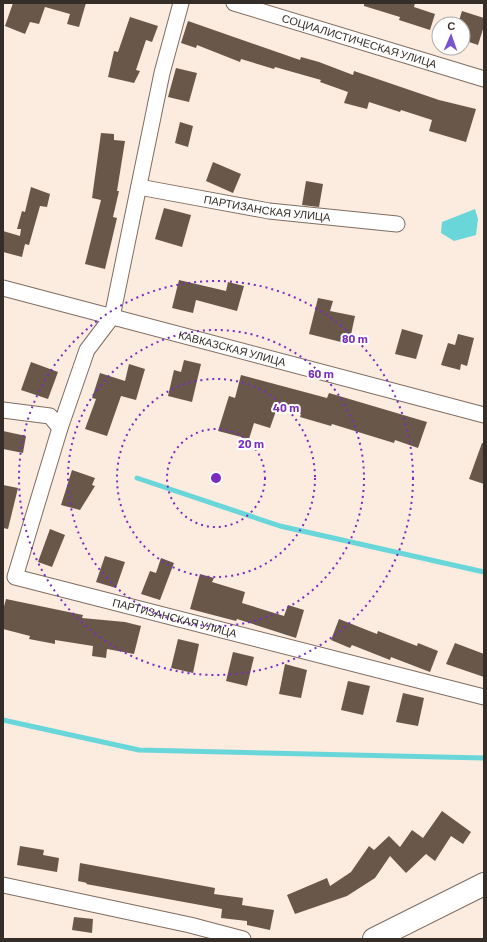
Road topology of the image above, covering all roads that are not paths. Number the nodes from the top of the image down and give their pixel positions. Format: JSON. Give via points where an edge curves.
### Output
{"nodes":[{"id":1,"x":181,"y":3,"type":"edge"},
{"id":2,"x":234,"y":3,"type":"edge"},
{"id":3,"x":484,"y":80,"type":"edge"},
{"id":4,"x":139,"y":187,"type":"junction"},
{"id":5,"x":396,"y":224,"type":"dead end"},
{"id":6,"x":3,"y":288,"type":"edge"},
{"id":7,"x":112,"y":317,"type":"junction"},
{"id":8,"x":3,"y":410,"type":"edge"},
{"id":9,"x":484,"y":415,"type":"edge"},
{"id":10,"x":60,"y":428,"type":"junction"},
{"id":11,"x":484,"y":697,"type":"edge"},
{"id":12,"x":484,"y":884,"type":"edge"},
{"id":13,"x":3,"y":885,"type":"edge"},
{"id":14,"x":484,"y":892,"type":"edge"},
{"id":15,"x":243,"y":939,"type":"edge"},
{"id":16,"x":374,"y":939,"type":"edge"},
{"id":17,"x":391,"y":939,"type":"edge"}],
"edges":[{"from":1,"to":4,"type":"street","name":"ПАРТИЗАНСКАЯ УЛИЦА","via":[[162,73]]},
{"from":2,"to":3,"type":"street","name":"СОЦИАЛИСТИЧЕСКАЯ УЛИЦА"},
{"from":4,"to":5,"type":"street","name":"ПАРТИЗАНСКАЯ УЛИЦА","via":[[269,212]]},
{"from":4,"to":7,"type":"street","name":"ПАРТИЗАНСКАЯ УЛИЦА"},
{"from":6,"to":7,"type":"street","name":"КАВКАЗСКАЯ УЛИЦА"},
{"from":7,"to":9,"type":"street","name":"КАВКАЗСКАЯ УЛИЦА"},
{"from":7,"to":10,"type":"street","name":"ПАРТИЗАНСКАЯ УЛИЦА","via":[[87,350]]},
{"from":8,"to":10,"type":"street","via":[[50,416]]},
{"from":10,"to":11,"type":"street","name":"ПАРТИЗАНСКАЯ УЛИЦА","via":[[15,577]]},
{"from":12,"to":16,"type":"main road"},
{"from":13,"to":15,"type":"street","via":[[190,925]]},
{"from":14,"to":17,"type":"main road"}]}
